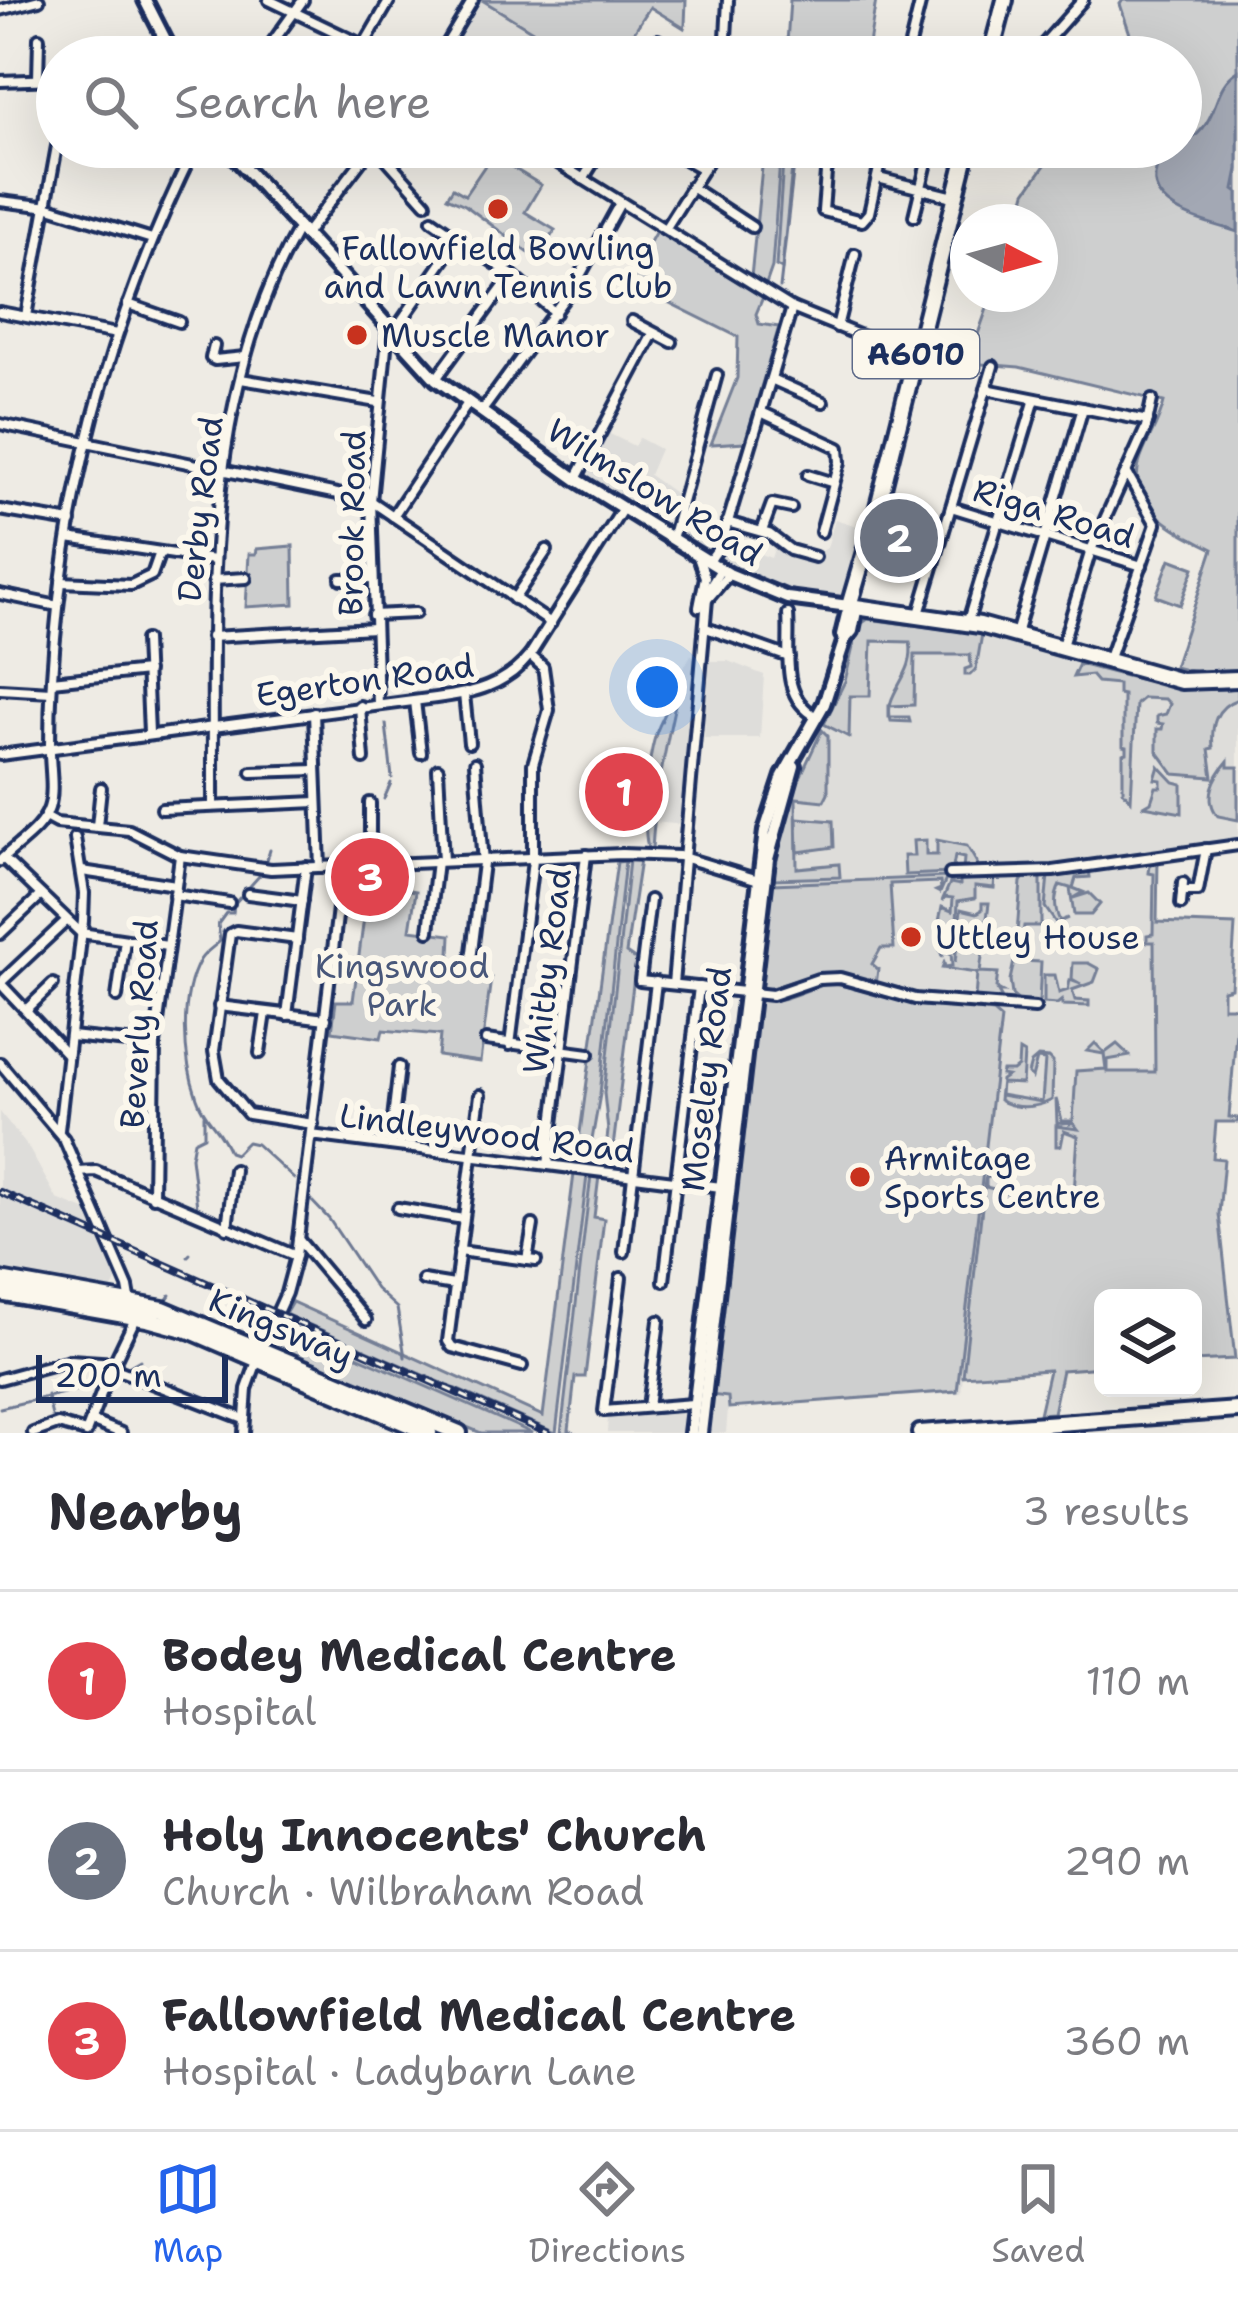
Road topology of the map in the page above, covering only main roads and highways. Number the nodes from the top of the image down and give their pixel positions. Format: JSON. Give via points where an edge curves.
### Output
{"nodes":[{"id":1,"x":145,"y":0,"type":"edge"},
{"id":2,"x":1004,"y":0,"type":"edge"},
{"id":3,"x":163,"y":36,"type":"edge"},
{"id":4,"x":995,"y":36,"type":"edge"},
{"id":5,"x":245,"y":168,"type":"edge"},
{"id":6,"x":963,"y":168,"type":"edge"},
{"id":7,"x":853,"y":606,"type":"junction"},
{"id":8,"x":1238,"y":679,"type":"edge"},
{"id":9,"x":724,"y":1188,"type":"junction"},
{"id":10,"x":0,"y":1280,"type":"edge"},
{"id":11,"x":0,"y":1293,"type":"edge"},
{"id":12,"x":76,"y":1293,"type":"junction"},
{"id":13,"x":129,"y":1312,"type":"junction"},
{"id":14,"x":259,"y":1356,"type":"junction"},
{"id":15,"x":1238,"y":1410,"type":"edge"},
{"id":16,"x":1045,"y":1429,"type":"edge"},
{"id":17,"x":429,"y":1433,"type":"edge"},
{"id":18,"x":458,"y":1433,"type":"edge"},
{"id":19,"x":691,"y":1433,"type":"edge"},
{"id":20,"x":701,"y":1433,"type":"edge"},
{"id":21,"x":920,"y":1433,"type":"edge"}],
"edges":[{"from":1,"to":3,"type":"main road"},
{"from":2,"to":4,"type":"highway"},
{"from":5,"to":7,"type":"main road","name":"Wilmslow Road","via":[[436,379],[725,572],[787,598]]},
{"from":6,"to":7,"type":"highway","number":"A6010"},
{"from":7,"to":8,"type":"highway","name":"Wilmslow Road","via":[[968,622],[1181,681]]},
{"from":7,"to":9,"type":"main road","name":"Moseley Road","via":[[781,804],[762,881]]},
{"from":9,"to":19,"type":"main road","name":"Moseley Road"},
{"from":9,"to":20,"type":"main road","name":"Moseley Road"},
{"from":10,"to":12,"type":"highway","name":"Kingsway"},
{"from":11,"to":13,"type":"highway","name":"Kingsway"},
{"from":12,"to":13,"type":"highway","name":"Kingsway"},
{"from":12,"to":13,"type":"highway","name":"Kingsway","via":[[110,1297]]},
{"from":13,"to":14,"type":"highway","name":"Kingsway"},
{"from":13,"to":14,"type":"highway","name":"Kingsway","via":[[182,1316]]},
{"from":14,"to":17,"type":"highway","name":"Kingsway"},
{"from":14,"to":18,"type":"highway","name":"Kingsway"},
{"from":15,"to":16,"type":"highway"},
{"from":16,"to":21,"type":"highway"}]}
